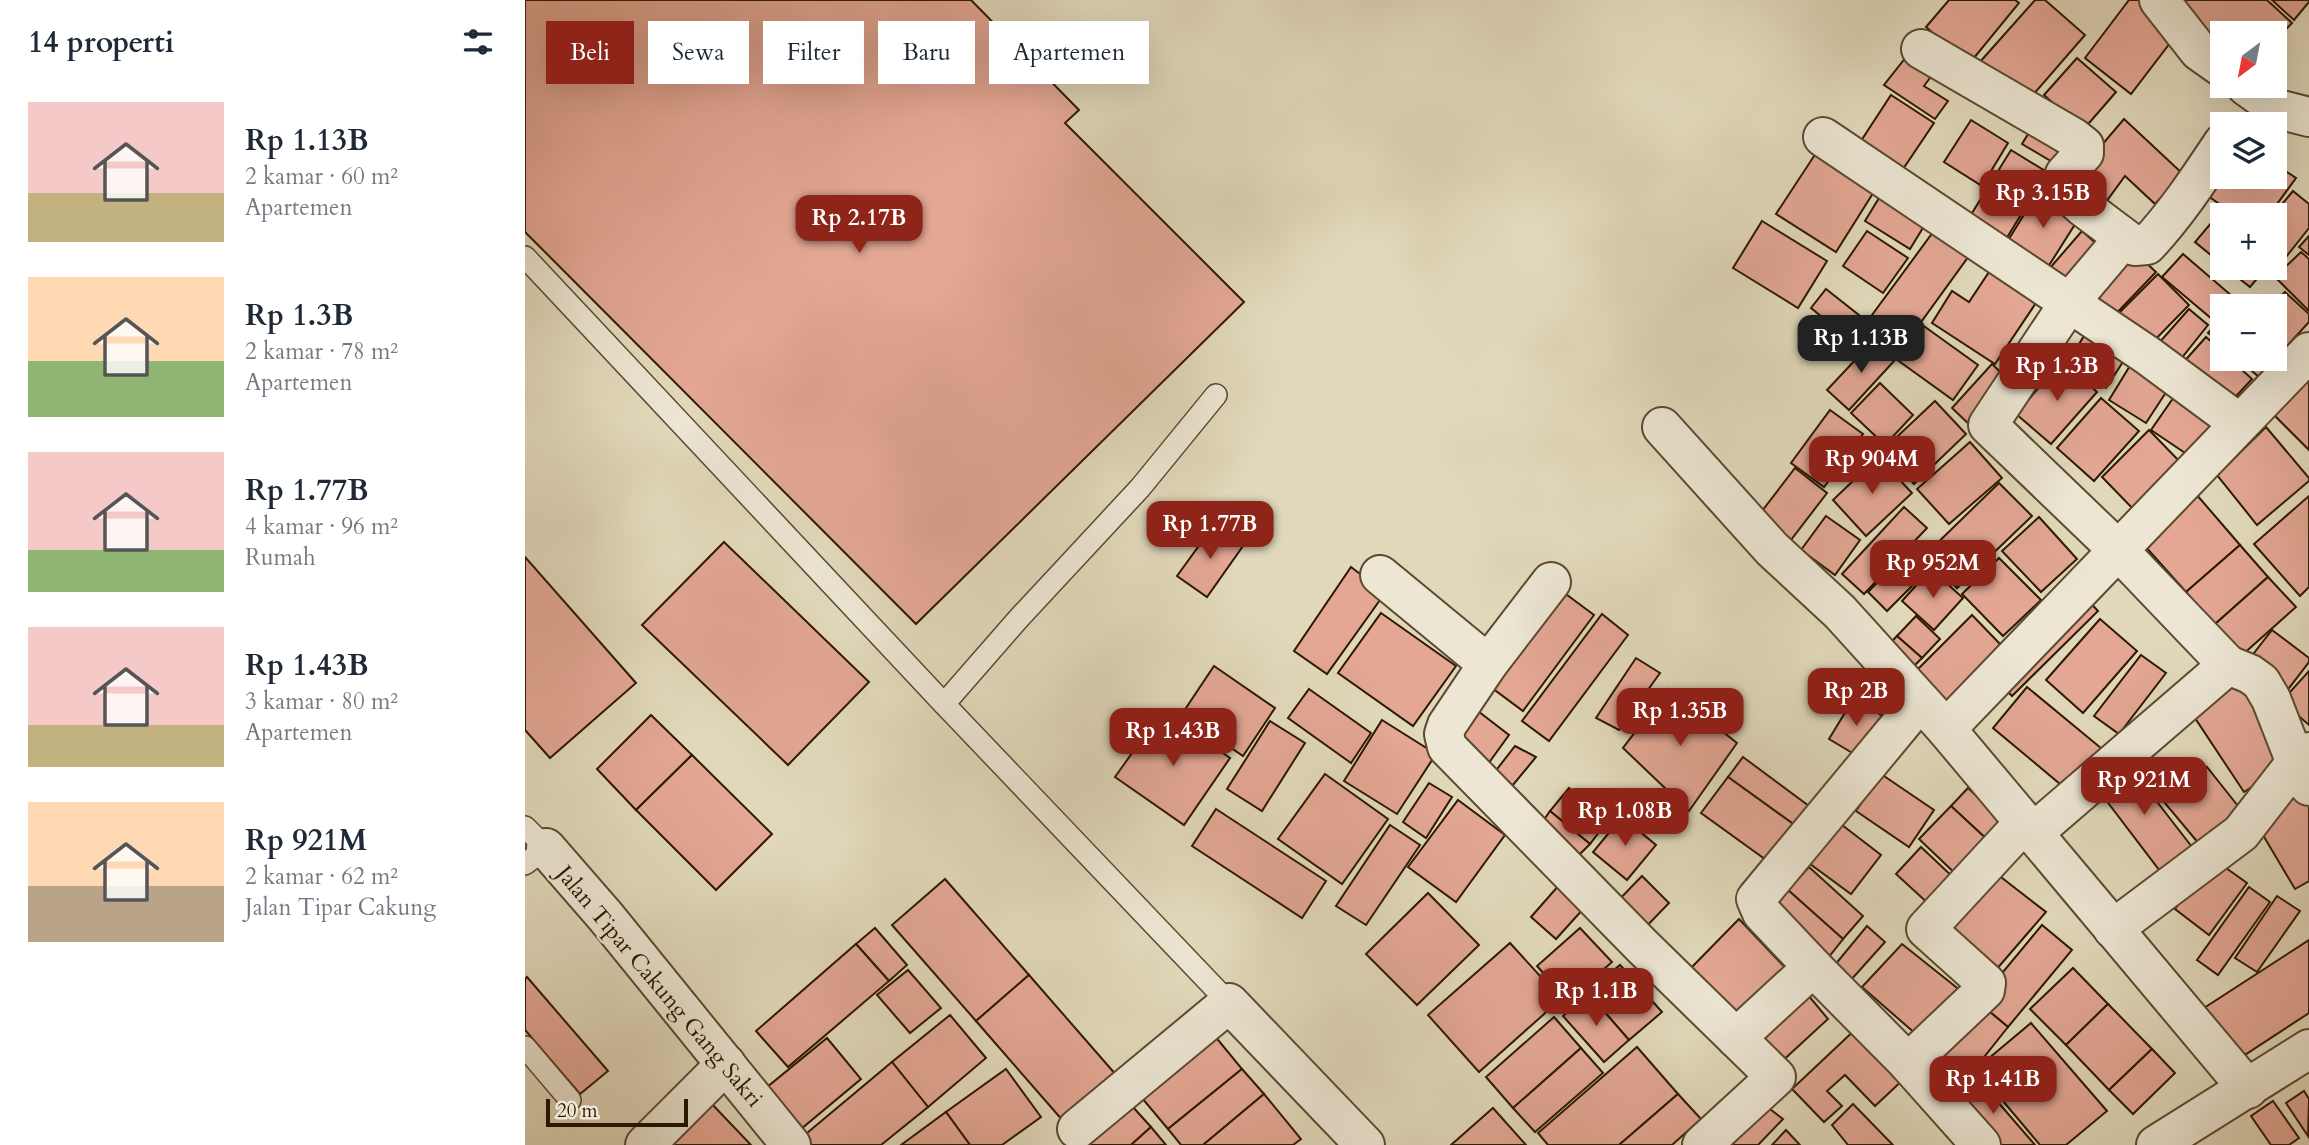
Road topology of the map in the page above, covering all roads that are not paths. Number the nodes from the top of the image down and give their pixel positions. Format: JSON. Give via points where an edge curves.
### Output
{"nodes":[{"id":1,"x":2159,"y":0,"type":"edge"},
{"id":2,"x":1921,"y":49,"type":"dead end"},
{"id":3,"x":2210,"y":59,"type":"edge"},
{"id":4,"x":2263,"y":98,"type":"edge"},
{"id":5,"x":2309,"y":117,"type":"edge"},
{"id":6,"x":1823,"y":137,"type":"dead end"},
{"id":7,"x":2210,"y":163,"type":"edge"},
{"id":8,"x":2123,"y":239,"type":"junction"},
{"id":9,"x":525,"y":257,"type":"edge"},
{"id":10,"x":2069,"y":303,"type":"junction"},
{"id":11,"x":2309,"y":352,"type":"edge"},
{"id":12,"x":1216,"y":395,"type":"dead end"},
{"id":13,"x":2239,"y":424,"type":"junction"},
{"id":14,"x":1662,"y":427,"type":"dead end"},
{"id":15,"x":2119,"y":551,"type":"junction"},
{"id":16,"x":1380,"y":575,"type":"dead end"},
{"id":17,"x":1551,"y":582,"type":"dead end"},
{"id":18,"x":1488,"y":664,"type":"junction"},
{"id":19,"x":2228,"y":665,"type":"junction"},
{"id":20,"x":1920,"y":701,"type":"junction"},
{"id":21,"x":944,"y":704,"type":"junction"},
{"id":22,"x":1946,"y":729,"type":"junction"},
{"id":23,"x":2305,"y":767,"type":"edge"},
{"id":24,"x":2029,"y":828,"type":"junction"},
{"id":25,"x":532,"y":846,"type":"edge"},
{"id":26,"x":2113,"y":929,"type":"junction"},
{"id":27,"x":1813,"y":967,"type":"junction"},
{"id":28,"x":1229,"y":1003,"type":"junction"},
{"id":29,"x":1736,"y":1038,"type":"junction"},
{"id":30,"x":525,"y":1046,"type":"edge"},
{"id":31,"x":2309,"y":1049,"type":"edge"},
{"id":32,"x":726,"y":1063,"type":"junction"},
{"id":33,"x":1908,"y":1063,"type":"junction"},
{"id":34,"x":2248,"y":1089,"type":"junction"},
{"id":35,"x":569,"y":1100,"type":"dead end"},
{"id":36,"x":1077,"y":1129,"type":"dead end"},
{"id":37,"x":645,"y":1145,"type":"edge"},
{"id":38,"x":791,"y":1145,"type":"edge"},
{"id":39,"x":1365,"y":1145,"type":"edge"},
{"id":40,"x":1702,"y":1145,"type":"edge"},
{"id":41,"x":1981,"y":1145,"type":"edge"},
{"id":42,"x":2155,"y":1145,"type":"edge"}],
"edges":[{"from":1,"to":3,"type":"street"},
{"from":2,"to":8,"type":"street","via":[[2084,146],[2084,153],[2060,186]]},
{"from":4,"to":5,"type":"street","via":[[2279,109]]},
{"from":6,"to":10,"type":"street"},
{"from":7,"to":8,"type":"street","via":[[2147,245],[2135,246]]},
{"from":8,"to":10,"type":"street"},
{"from":9,"to":21,"type":"lane"},
{"from":10,"to":13,"type":"street"},
{"from":10,"to":15,"type":"street","via":[[1988,425]]},
{"from":11,"to":13,"type":"street"},
{"from":12,"to":21,"type":"lane","via":[[1140,488]]},
{"from":13,"to":15,"type":"street"},
{"from":14,"to":20,"type":"street","via":[[1772,549],[1840,612]]},
{"from":15,"to":19,"type":"street"},
{"from":15,"to":22,"type":"street"},
{"from":16,"to":18,"type":"street"},
{"from":17,"to":18,"type":"street"},
{"from":18,"to":29,"type":"street","via":[[1447,725],[1447,747]]},
{"from":19,"to":23,"type":"street","via":[[2261,682]]},
{"from":19,"to":24,"type":"street"},
{"from":20,"to":22,"type":"street"},
{"from":20,"to":27,"type":"street","via":[[1756,899],[1762,913]]},
{"from":21,"to":28,"type":"lane"},
{"from":22,"to":24,"type":"street"},
{"from":23,"to":26,"type":"street","via":[[2241,833]]},
{"from":24,"to":26,"type":"street"},
{"from":24,"to":33,"type":"street","via":[[1926,929],[1986,983],[1985,990]]},
{"from":25,"to":32,"type":"street","name":"Jalan Tipar Cakung Gang Sakri"},
{"from":26,"to":34,"type":"street"},
{"from":27,"to":29,"type":"street"},
{"from":27,"to":33,"type":"street"},
{"from":28,"to":36,"type":"street"},
{"from":28,"to":39,"type":"street"},
{"from":29,"to":40,"type":"street","via":[[1776,1077]]},
{"from":30,"to":35,"type":"lane"},
{"from":31,"to":34,"type":"street"},
{"from":32,"to":37,"type":"street"},
{"from":32,"to":38,"type":"street","name":"Jalan Tipar Cakung Gang Sakri"},
{"from":33,"to":41,"type":"street"},
{"from":34,"to":42,"type":"street"}]}
